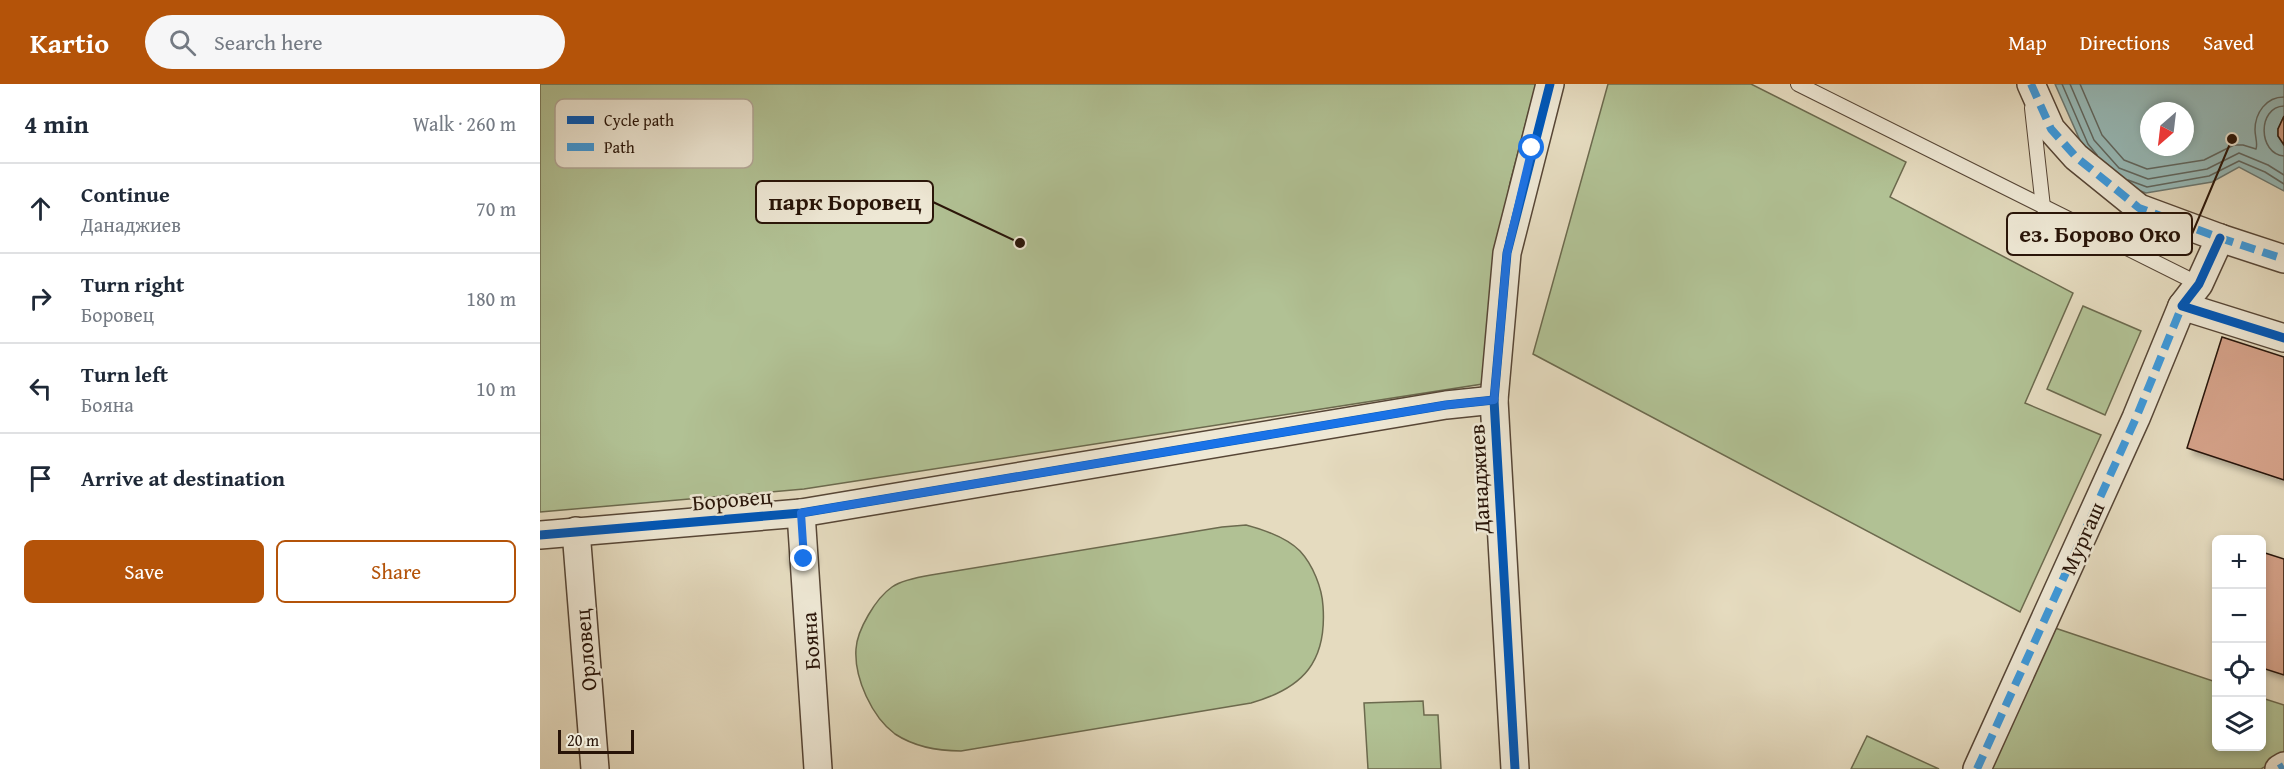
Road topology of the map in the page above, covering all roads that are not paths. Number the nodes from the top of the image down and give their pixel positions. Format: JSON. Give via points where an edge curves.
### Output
{"nodes":[{"id":1,"x":1550,"y":84,"type":"edge"},
{"id":2,"x":1798,"y":84,"type":"edge"},
{"id":3,"x":2030,"y":84,"type":"edge"},
{"id":4,"x":2043,"y":207,"type":"junction"},
{"id":5,"x":2220,"y":238,"type":"junction"},
{"id":6,"x":2284,"y":259,"type":"edge"},
{"id":7,"x":2199,"y":284,"type":"junction"},
{"id":8,"x":2182,"y":306,"type":"junction"},
{"id":9,"x":2284,"y":338,"type":"edge"},
{"id":10,"x":1494,"y":400,"type":"junction"},
{"id":11,"x":801,"y":513,"type":"junction"},
{"id":12,"x":576,"y":531,"type":"junction"},
{"id":13,"x":540,"y":535,"type":"edge"},
{"id":14,"x":2284,"y":766,"type":"edge"},
{"id":15,"x":595,"y":769,"type":"edge"},
{"id":16,"x":818,"y":769,"type":"edge"},
{"id":17,"x":1515,"y":769,"type":"edge"},
{"id":18,"x":1977,"y":769,"type":"edge"},
{"id":19,"x":2279,"y":769,"type":"edge"}],
"edges":[{"from":1,"to":10,"type":"street","name":"Данаджиев","via":[[1507,253]]},
{"from":2,"to":4,"type":"lane"},
{"from":3,"to":4,"type":"lane"},
{"from":3,"to":5,"type":"street","via":[[2051,129],[2085,165],[2139,208]]},
{"from":4,"to":7,"type":"lane"},
{"from":5,"to":6,"type":"street"},
{"from":5,"to":7,"type":"street","name":"Мургаш"},
{"from":7,"to":8,"type":"street","name":"Мургаш"},
{"from":8,"to":9,"type":"street"},
{"from":8,"to":18,"type":"street","name":"Мургаш"},
{"from":10,"to":11,"type":"street","name":"Боровец"},
{"from":10,"to":17,"type":"street","name":"Данаджиев"},
{"from":11,"to":12,"type":"street","name":"Боровец"},
{"from":11,"to":16,"type":"street","name":"Бояна"},
{"from":12,"to":13,"type":"street","name":"Боровец"},
{"from":12,"to":15,"type":"street","name":"Орловец"},
{"from":14,"to":19,"type":"street"}]}
